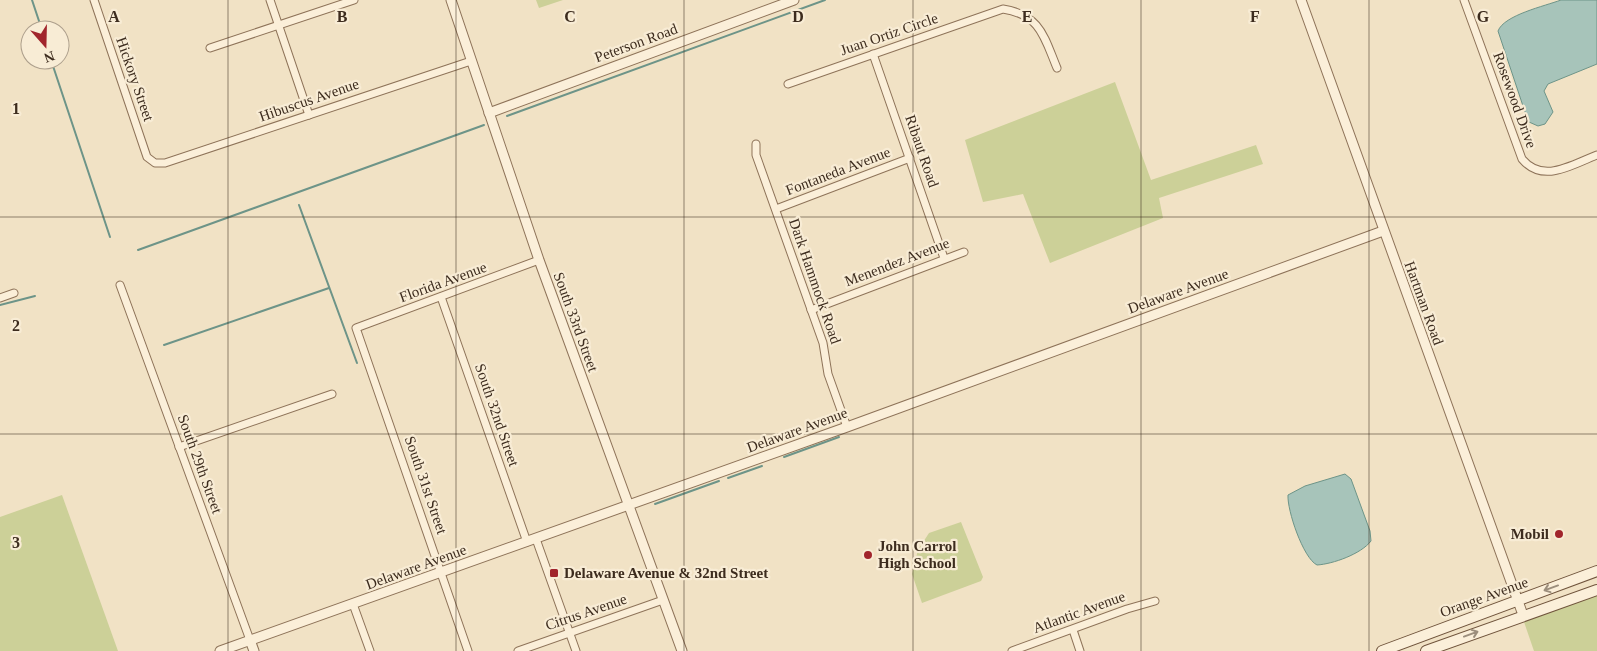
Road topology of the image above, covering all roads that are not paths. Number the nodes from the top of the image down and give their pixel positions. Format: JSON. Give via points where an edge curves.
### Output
{"nodes":[{"id":1,"x":94,"y":0,"type":"edge"},
{"id":2,"x":270,"y":0,"type":"edge"},
{"id":3,"x":354,"y":0,"type":"edge"},
{"id":4,"x":451,"y":0,"type":"edge"},
{"id":5,"x":794,"y":0,"type":"edge"},
{"id":6,"x":1301,"y":0,"type":"edge"},
{"id":7,"x":1464,"y":0,"type":"edge"},
{"id":8,"x":278,"y":25,"type":"junction"},
{"id":9,"x":210,"y":48,"type":"dead end"},
{"id":10,"x":873,"y":54,"type":"junction"},
{"id":11,"x":471,"y":61,"type":"junction"},
{"id":12,"x":1058,"y":68,"type":"dead end"},
{"id":13,"x":788,"y":84,"type":"dead end"},
{"id":14,"x":489,"y":113,"type":"junction"},
{"id":15,"x":309,"y":115,"type":"junction"},
{"id":16,"x":756,"y":144,"type":"dead end"},
{"id":17,"x":1597,"y":156,"type":"edge"},
{"id":18,"x":910,"y":158,"type":"junction"},
{"id":19,"x":155,"y":163,"type":"joint"},
{"id":20,"x":776,"y":209,"type":"junction"},
{"id":21,"x":1383,"y":231,"type":"junction"},
{"id":22,"x":964,"y":252,"type":"dead end"},
{"id":23,"x":944,"y":258,"type":"junction"},
{"id":24,"x":540,"y":260,"type":"junction"},
{"id":25,"x":120,"y":285,"type":"dead end"},
{"id":26,"x":14,"y":293,"type":"dead end"},
{"id":27,"x":442,"y":297,"type":"junction"},
{"id":28,"x":0,"y":298,"type":"edge"},
{"id":29,"x":812,"y":310,"type":"junction"},
{"id":30,"x":356,"y":328,"type":"joint"},
{"id":31,"x":332,"y":394,"type":"dead end"},
{"id":32,"x":847,"y":427,"type":"junction"},
{"id":33,"x":179,"y":446,"type":"junction"},
{"id":34,"x":627,"y":505,"type":"junction"},
{"id":35,"x":531,"y":540,"type":"junction"},
{"id":36,"x":441,"y":572,"type":"junction"},
{"id":37,"x":1597,"y":572,"type":"edge"},
{"id":38,"x":1597,"y":590,"type":"edge"},
{"id":39,"x":663,"y":600,"type":"junction"},
{"id":40,"x":1155,"y":601,"type":"dead end"},
{"id":41,"x":1517,"y":601,"type":"junction"},
{"id":42,"x":354,"y":604,"type":"junction"},
{"id":43,"x":1523,"y":615,"type":"junction"},
{"id":44,"x":1073,"y":630,"type":"junction"},
{"id":45,"x":569,"y":632,"type":"junction"},
{"id":46,"x":250,"y":640,"type":"junction"},
{"id":47,"x":220,"y":651,"type":"edge"},
{"id":48,"x":254,"y":651,"type":"edge"},
{"id":49,"x":370,"y":651,"type":"edge"},
{"id":50,"x":468,"y":651,"type":"edge"},
{"id":51,"x":518,"y":651,"type":"edge"},
{"id":52,"x":576,"y":651,"type":"edge"},
{"id":53,"x":682,"y":651,"type":"edge"},
{"id":54,"x":1012,"y":651,"type":"edge"},
{"id":55,"x":1080,"y":651,"type":"edge"},
{"id":56,"x":1382,"y":651,"type":"edge"},
{"id":57,"x":1426,"y":651,"type":"edge"}],
"edges":[{"from":1,"to":19,"type":"street","name":"Hickory Street","via":[[147,157]]},
{"from":2,"to":8,"type":"street"},
{"from":3,"to":8,"type":"street"},
{"from":4,"to":11,"type":"street","name":"South 33rd Street"},
{"from":5,"to":14,"type":"street","name":"Peterson Road"},
{"from":6,"to":21,"type":"street","name":"Hartman Road"},
{"from":7,"to":17,"type":"street","name":"Rosewood Drive","via":[[1522,159],[1530,169],[1540,173],[1551,172]]},
{"from":8,"to":9,"type":"street"},
{"from":8,"to":15,"type":"street"},
{"from":10,"to":12,"type":"street","name":"Juan Ortiz Circle","via":[[1003,9],[1017,11],[1032,19]]},
{"from":10,"to":13,"type":"street","name":"Juan Ortiz Circle"},
{"from":10,"to":18,"type":"street","name":"Ribaut Road"},
{"from":11,"to":14,"type":"street","name":"South 33rd Street"},
{"from":11,"to":15,"type":"street","name":"Hibuscus Avenue"},
{"from":14,"to":24,"type":"street","name":"South 33rd Street"},
{"from":15,"to":19,"type":"street","name":"Hibuscus Avenue","via":[[165,163]]},
{"from":16,"to":20,"type":"street","name":"Dark Hammock Road","via":[[756,155]]},
{"from":18,"to":20,"type":"street","name":"Fontaneda Avenue"},
{"from":18,"to":23,"type":"street","name":"Ribaut Road"},
{"from":20,"to":29,"type":"street","name":"Dark Hammock Road"},
{"from":21,"to":32,"type":"street","name":"Delaware Avenue"},
{"from":21,"to":41,"type":"street","name":"Hartman Road"},
{"from":22,"to":23,"type":"street","name":"Menendez Avenue"},
{"from":23,"to":29,"type":"street","name":"Menendez Avenue"},
{"from":24,"to":27,"type":"street","name":"Florida Avenue"},
{"from":24,"to":34,"type":"street","name":"South 33rd Street"},
{"from":25,"to":33,"type":"street","name":"South 29th Street"},
{"from":26,"to":28,"type":"street"},
{"from":27,"to":30,"type":"street","name":"Florida Avenue"},
{"from":27,"to":35,"type":"street","name":"South 32nd Street"},
{"from":29,"to":32,"type":"street","name":"Dark Hammock Road","via":[[823,343],[828,374]]},
{"from":30,"to":36,"type":"street","name":"South 31st Street"},
{"from":31,"to":33,"type":"street"},
{"from":32,"to":34,"type":"street","name":"Delaware Avenue"},
{"from":33,"to":46,"type":"street","name":"South 29th Street"},
{"from":34,"to":35,"type":"street","name":"Delaware Avenue"},
{"from":34,"to":39,"type":"street","name":"South 33rd Street"},
{"from":35,"to":36,"type":"street","name":"Delaware Avenue"},
{"from":35,"to":45,"type":"street","name":"South 32nd Street"},
{"from":36,"to":42,"type":"street","name":"Delaware Avenue"},
{"from":36,"to":50,"type":"street","name":"South 31st Street"},
{"from":37,"to":41,"type":"main road","name":"Orange Avenue","one_way":true},
{"from":38,"to":43,"type":"main road","name":"Orange Avenue"},
{"from":39,"to":45,"type":"street","name":"Citrus Avenue"},
{"from":39,"to":53,"type":"street","name":"South 33rd Street"},
{"from":40,"to":44,"type":"street","name":"Atlantic Avenue"},
{"from":41,"to":43,"type":"street","name":"Hartman Road"},
{"from":41,"to":56,"type":"main road","name":"Orange Avenue"},
{"from":42,"to":46,"type":"street","name":"Delaware Avenue"},
{"from":42,"to":49,"type":"street"},
{"from":57,"to":43,"type":"main road","name":"Orange Avenue","one_way":true},
{"from":44,"to":54,"type":"street","name":"Atlantic Avenue"},
{"from":44,"to":55,"type":"street"},
{"from":45,"to":51,"type":"street","name":"Citrus Avenue"},
{"from":45,"to":52,"type":"street","name":"South 32nd Street"},
{"from":46,"to":47,"type":"street","name":"Delaware Avenue"},
{"from":46,"to":48,"type":"street","name":"South 29th Street"}]}
